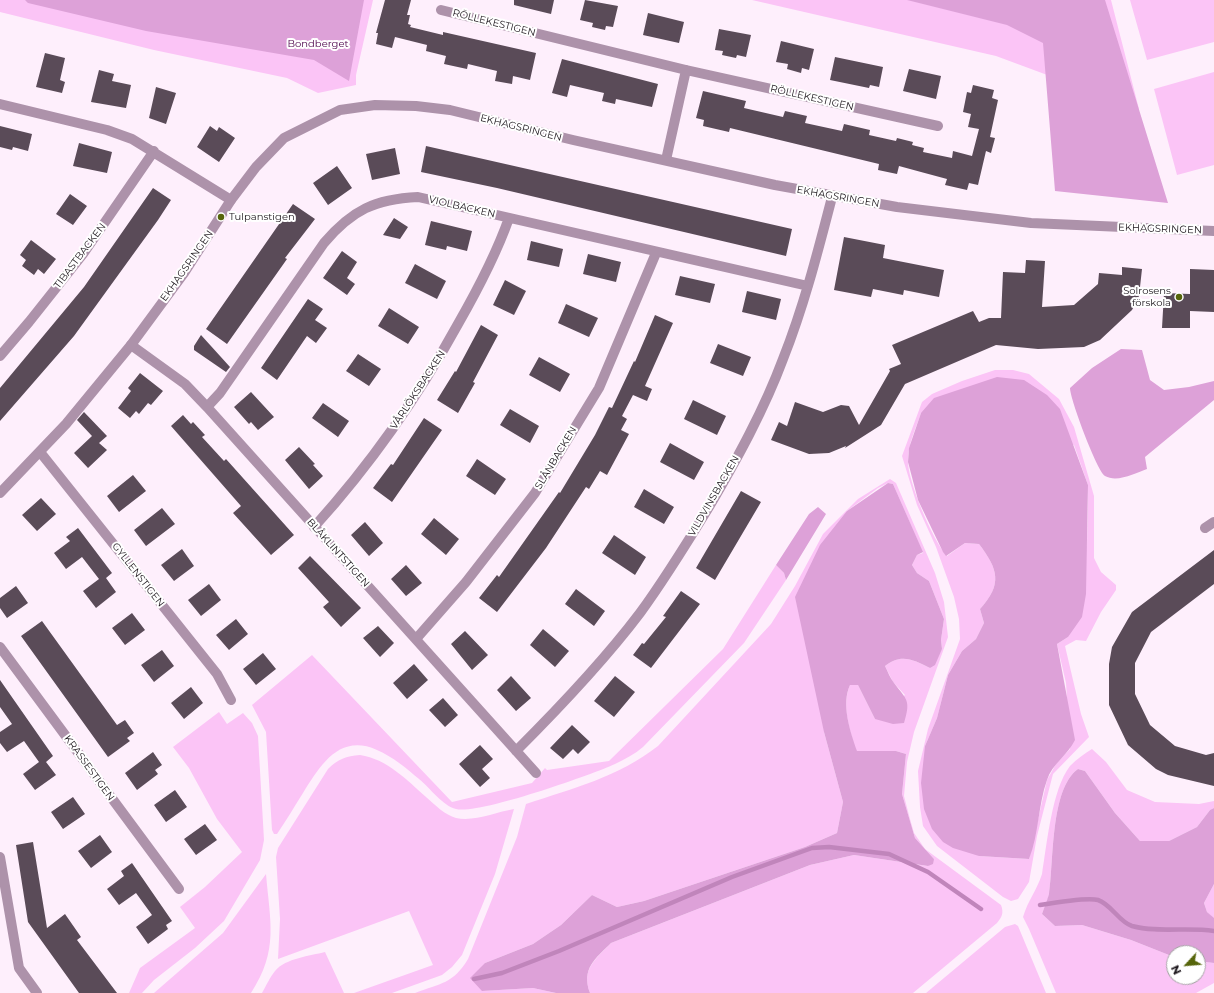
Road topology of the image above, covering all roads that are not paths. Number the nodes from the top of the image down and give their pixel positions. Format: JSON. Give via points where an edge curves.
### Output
{"nodes":[{"id":1,"x":441,"y":10,"type":"dead end"},
{"id":2,"x":686,"y":70,"type":"junction"},
{"id":3,"x":0,"y":104,"type":"edge"},
{"id":4,"x":938,"y":126,"type":"dead end"},
{"id":5,"x":154,"y":151,"type":"junction"},
{"id":6,"x":666,"y":160,"type":"junction"},
{"id":7,"x":832,"y":197,"type":"junction"},
{"id":8,"x":231,"y":200,"type":"junction"},
{"id":9,"x":509,"y":218,"type":"junction"},
{"id":10,"x":1214,"y":231,"type":"edge"},
{"id":11,"x":656,"y":253,"type":"junction"},
{"id":12,"x":808,"y":286,"type":"junction"},
{"id":13,"x":131,"y":345,"type":"junction"},
{"id":14,"x":0,"y":356,"type":"edge"},
{"id":15,"x":207,"y":407,"type":"junction"},
{"id":16,"x":40,"y":452,"type":"junction"},
{"id":17,"x":0,"y":493,"type":"edge"},
{"id":18,"x":1214,"y":522,"type":"edge"},
{"id":19,"x":314,"y":527,"type":"junction"},
{"id":20,"x":1206,"y":528,"type":"dead end"},
{"id":21,"x":416,"y":639,"type":"junction"},
{"id":22,"x":0,"y":647,"type":"edge"},
{"id":23,"x":231,"y":700,"type":"dead end"},
{"id":24,"x":516,"y":751,"type":"junction"},
{"id":25,"x":536,"y":773,"type":"dead end"},
{"id":26,"x":0,"y":857,"type":"edge"},
{"id":27,"x":179,"y":889,"type":"dead end"},
{"id":28,"x":37,"y":993,"type":"edge"}],
"edges":[{"from":1,"to":2,"type":"street","name":"RÖLLEKESTIGEN"},
{"from":2,"to":4,"type":"street","name":"RÖLLEKESTIGEN"},
{"from":2,"to":6,"type":"street"},
{"from":3,"to":5,"type":"street","via":[[107,130]]},
{"from":5,"to":8,"type":"street"},
{"from":5,"to":14,"type":"street","name":"TIBASTBACKEN","via":[[83,254]]},
{"from":6,"to":7,"type":"street","name":"EKHAGSRINGEN"},
{"from":6,"to":8,"type":"street","name":"EKHAGSRINGEN","via":[[450,110],[375,105],[340,110],[284,138],[256,167]]},
{"from":7,"to":10,"type":"street","name":"EKHAGSRINGEN","via":[[1031,223]]},
{"from":7,"to":12,"type":"street","name":"VILDVINSBACKEN"},
{"from":8,"to":13,"type":"street","name":"EKHAGSRINGEN","via":[[184,273]]},
{"from":9,"to":11,"type":"street","name":"VIOLBACKEN"},
{"from":9,"to":15,"type":"street","name":"VIOLBACKEN","via":[[418,197],[395,198],[372,204],[353,214],[324,242],[220,393]]},
{"from":9,"to":19,"type":"street","name":"VÅRLÖKSBACKEN","via":[[482,281],[431,373],[383,444]]},
{"from":11,"to":12,"type":"street","name":"VIOLBACKEN"},
{"from":11,"to":21,"type":"street","name":"SLÅNBACKEN","via":[[599,388],[534,493],[466,582]]},
{"from":12,"to":24,"type":"street","name":"VILDVINSBACKEN","via":[[783,360],[758,416],[728,475],[672,567],[639,614],[596,666],[566,701]]},
{"from":13,"to":15,"type":"street","name":"BLÅKLINTSTIGEN","via":[[185,384]]},
{"from":13,"to":16,"type":"street","name":"EKHAGSRINGEN"},
{"from":15,"to":19,"type":"street","name":"BLÅKLINTSTIGEN"},
{"from":16,"to":17,"type":"street","name":"EKHAGSRINGEN"},
{"from":16,"to":23,"type":"street","name":"GYLLENSTIGEN","via":[[217,674]]},
{"from":18,"to":20,"type":"street"},
{"from":19,"to":21,"type":"street","name":"BLÅKLINTSTIGEN"},
{"from":21,"to":24,"type":"street","name":"BLÅKLINTSTIGEN"},
{"from":22,"to":27,"type":"street","name":"KRASSESTIGEN"},
{"from":24,"to":25,"type":"street","name":"BLÅKLINTSTIGEN"},
{"from":26,"to":28,"type":"street","via":[[20,968]]}]}
